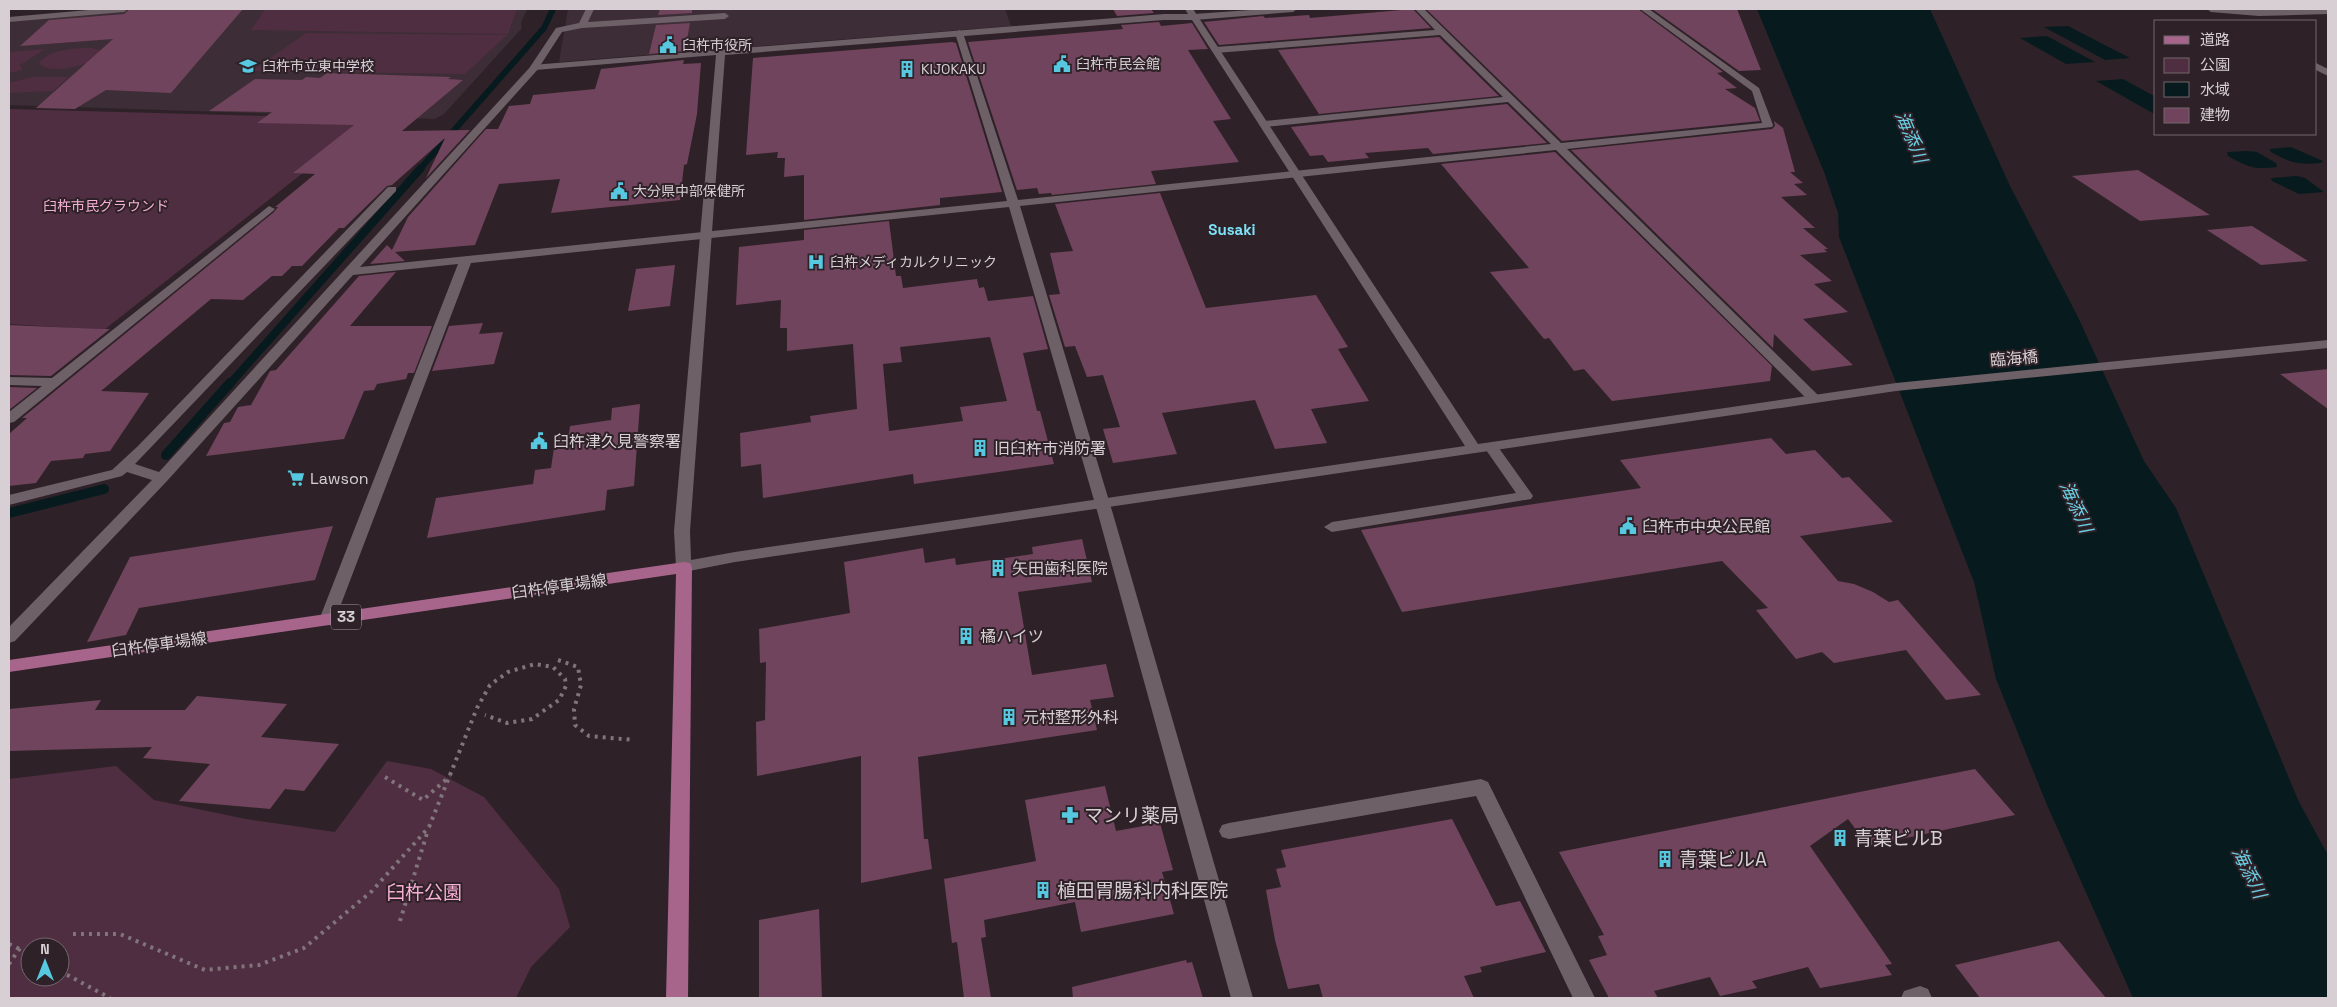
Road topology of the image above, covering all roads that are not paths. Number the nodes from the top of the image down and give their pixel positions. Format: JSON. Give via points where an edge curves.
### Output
{"nodes":[{"id":1,"x":124,"y":9,"type":"edge"},
{"id":2,"x":590,"y":9,"type":"edge"},
{"id":3,"x":1293,"y":9,"type":"edge"},
{"id":4,"x":1419,"y":9,"type":"edge"},
{"id":5,"x":1644,"y":9,"type":"edge"},
{"id":6,"x":2211,"y":9,"type":"edge"},
{"id":7,"x":2257,"y":11,"type":"edge"},
{"id":8,"x":2328,"y":12,"type":"edge"},
{"id":9,"x":1192,"y":13,"type":"edge"},
{"id":10,"x":725,"y":16,"type":"dead end"},
{"id":11,"x":19,"y":19,"type":"junction"},
{"id":12,"x":9,"y":20,"type":"edge"},
{"id":13,"x":2267,"y":20,"type":"edge"},
{"id":14,"x":582,"y":25,"type":"junction"},
{"id":15,"x":9,"y":27,"type":"edge"},
{"id":16,"x":1443,"y":32,"type":"junction"},
{"id":17,"x":959,"y":33,"type":"junction"},
{"id":18,"x":1216,"y":50,"type":"junction"},
{"id":19,"x":722,"y":52,"type":"junction"},
{"id":20,"x":535,"y":67,"type":"junction"},
{"id":21,"x":2317,"y":67,"type":"edge"},
{"id":22,"x":2328,"y":73,"type":"edge"},
{"id":23,"x":1511,"y":99,"type":"junction"},
{"id":24,"x":1264,"y":124,"type":"junction"},
{"id":25,"x":1559,"y":147,"type":"junction"},
{"id":26,"x":1296,"y":174,"type":"junction"},
{"id":27,"x":392,"y":189,"type":"dead end"},
{"id":28,"x":1015,"y":203,"type":"junction"},
{"id":29,"x":269,"y":209,"type":"dead end"},
{"id":30,"x":707,"y":235,"type":"junction"},
{"id":31,"x":466,"y":260,"type":"junction"},
{"id":32,"x":350,"y":272,"type":"junction"},
{"id":33,"x":2328,"y":344,"type":"edge"},
{"id":34,"x":9,"y":380,"type":"edge"},
{"id":35,"x":54,"y":382,"type":"junction"},
{"id":36,"x":1816,"y":399,"type":"junction"},
{"id":37,"x":9,"y":419,"type":"edge"},
{"id":38,"x":1491,"y":447,"type":"junction"},
{"id":39,"x":1474,"y":449,"type":"junction"},
{"id":40,"x":125,"y":466,"type":"junction"},
{"id":41,"x":162,"y":478,"type":"junction"},
{"id":42,"x":9,"y":500,"type":"edge"},
{"id":43,"x":1102,"y":502,"type":"junction"},
{"id":44,"x":1332,"y":527,"type":"dead end"},
{"id":45,"x":684,"y":568,"type":"junction"},
{"id":46,"x":327,"y":620,"type":"junction"},
{"id":47,"x":9,"y":637,"type":"edge"},
{"id":48,"x":9,"y":666,"type":"edge"},
{"id":49,"x":1229,"y":831,"type":"dead end"},
{"id":50,"x":677,"y":998,"type":"edge"},
{"id":51,"x":1242,"y":998,"type":"edge"},
{"id":52,"x":1584,"y":998,"type":"edge"},
{"id":53,"x":1912,"y":998,"type":"edge"},
{"id":54,"x":1921,"y":998,"type":"edge"}],
"edges":[{"from":1,"to":11,"type":"street"},
{"from":2,"to":14,"type":"street"},
{"from":3,"to":9,"type":"street"},
{"from":4,"to":16,"type":"street"},
{"from":5,"to":25,"type":"street","via":[[1756,90],[1768,125]]},
{"from":6,"to":7,"type":"street"},
{"from":7,"to":8,"type":"street"},
{"from":7,"to":13,"type":"street"},
{"from":9,"to":17,"type":"street"},
{"from":9,"to":18,"type":"street"},
{"from":10,"to":14,"type":"street"},
{"from":11,"to":12,"type":"street"},
{"from":11,"to":15,"type":"street"},
{"from":14,"to":20,"type":"street","via":[[560,30]]},
{"from":16,"to":18,"type":"street"},
{"from":16,"to":23,"type":"street"},
{"from":17,"to":19,"type":"street"},
{"from":17,"to":28,"type":"street"},
{"from":18,"to":24,"type":"street"},
{"from":19,"to":20,"type":"street"},
{"from":19,"to":30,"type":"street"},
{"from":20,"to":32,"type":"street"},
{"from":21,"to":22,"type":"street"},
{"from":23,"to":24,"type":"street"},
{"from":23,"to":25,"type":"street"},
{"from":24,"to":26,"type":"street"},
{"from":25,"to":26,"type":"street"},
{"from":25,"to":36,"type":"street"},
{"from":26,"to":28,"type":"street"},
{"from":26,"to":39,"type":"street"},
{"from":27,"to":40,"type":"street"},
{"from":28,"to":30,"type":"street"},
{"from":28,"to":43,"type":"street"},
{"from":29,"to":35,"type":"street"},
{"from":30,"to":31,"type":"street"},
{"from":30,"to":45,"type":"street","via":[[682,530]]},
{"from":31,"to":32,"type":"street"},
{"from":31,"to":46,"type":"street"},
{"from":32,"to":41,"type":"street"},
{"from":33,"to":36,"type":"street","name":"臨海橋","via":[[1896,387]]},
{"from":34,"to":35,"type":"street"},
{"from":35,"to":37,"type":"street"},
{"from":36,"to":38,"type":"street","name":"臨海橋"},
{"from":38,"to":39,"type":"street","name":"臨海橋"},
{"from":38,"to":44,"type":"street","via":[[1526,496]]},
{"from":39,"to":43,"type":"street","name":"臨海橋"},
{"from":40,"to":41,"type":"street"},
{"from":40,"to":42,"type":"street","via":[[117,472]]},
{"from":41,"to":47,"type":"street"},
{"from":43,"to":45,"type":"street","name":"臨海橋","via":[[735,557]]},
{"from":43,"to":51,"type":"street"},
{"from":45,"to":46,"type":"main road","name":"臼杵停車場線","number":"33"},
{"from":45,"to":50,"type":"main road"},
{"from":46,"to":48,"type":"main road","name":"臼杵停車場線","number":"33"},
{"from":49,"to":52,"type":"street","via":[[1481,787]]},
{"from":53,"to":54,"type":"street"}]}
